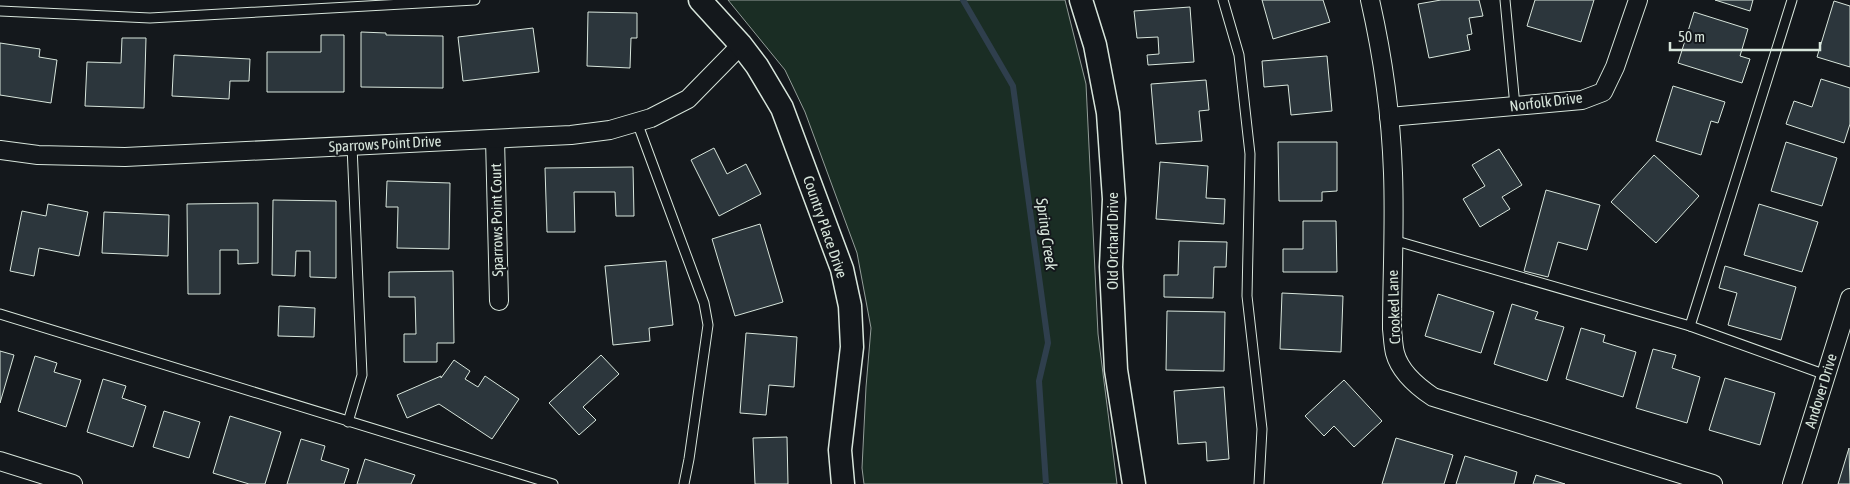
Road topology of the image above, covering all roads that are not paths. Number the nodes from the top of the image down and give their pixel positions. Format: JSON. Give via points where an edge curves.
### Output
{"nodes":[{"id":1,"x":476,"y":0,"type":"edge"},
{"id":2,"x":700,"y":0,"type":"edge"},
{"id":3,"x":1081,"y":0,"type":"edge"},
{"id":4,"x":1223,"y":0,"type":"edge"},
{"id":5,"x":1370,"y":0,"type":"edge"},
{"id":6,"x":1505,"y":0,"type":"edge"},
{"id":7,"x":1638,"y":0,"type":"edge"},
{"id":8,"x":1792,"y":0,"type":"edge"},
{"id":9,"x":0,"y":11,"type":"edge"},
{"id":10,"x":741,"y":44,"type":"junction"},
{"id":11,"x":1514,"y":106,"type":"junction"},
{"id":12,"x":1389,"y":117,"type":"junction"},
{"id":13,"x":637,"y":122,"type":"junction"},
{"id":14,"x":495,"y":139,"type":"junction"},
{"id":15,"x":352,"y":146,"type":"junction"},
{"id":16,"x":0,"y":150,"type":"edge"},
{"id":17,"x":1393,"y":240,"type":"junction"},
{"id":18,"x":1850,"y":298,"type":"edge"},
{"id":19,"x":498,"y":301,"type":"dead end"},
{"id":20,"x":0,"y":314,"type":"edge"},
{"id":21,"x":1690,"y":326,"type":"junction"},
{"id":22,"x":1826,"y":374,"type":"junction"},
{"id":23,"x":348,"y":422,"type":"junction"},
{"id":24,"x":0,"y":461,"type":"edge"},
{"id":25,"x":74,"y":484,"type":"edge"},
{"id":26,"x":553,"y":484,"type":"edge"},
{"id":27,"x":684,"y":484,"type":"edge"},
{"id":28,"x":843,"y":484,"type":"edge"},
{"id":29,"x":1134,"y":484,"type":"edge"},
{"id":30,"x":1259,"y":484,"type":"edge"},
{"id":31,"x":1713,"y":484,"type":"edge"},
{"id":32,"x":1792,"y":484,"type":"edge"}],
"edges":[{"from":1,"to":9,"type":"lane","via":[[150,18]]},
{"from":2,"to":10,"type":"street","name":"Country Place Drive"},
{"from":3,"to":29,"type":"street","name":"Old Orchard Drive","via":[[1095,45],[1108,113],[1114,199],[1111,267],[1116,370]]},
{"from":4,"to":30,"type":"lane","via":[[1239,55],[1250,154],[1247,296],[1262,430]]},
{"from":5,"to":12,"type":"street","name":"Crooked Lane","via":[[1379,39]]},
{"from":6,"to":11,"type":"lane"},
{"from":7,"to":11,"type":"street","name":"Norfolk Drive","via":[[1603,92],[1582,100]]},
{"from":8,"to":21,"type":"lane"},
{"from":10,"to":13,"type":"street","name":"Sparrows Point Drive","via":[[688,98]]},
{"from":10,"to":28,"type":"street","name":"Country Place Drive","via":[[782,108],[842,269],[850,306],[852,346],[840,450]]},
{"from":11,"to":12,"type":"street","name":"Norfolk Drive"},
{"from":12,"to":17,"type":"street","name":"Crooked Lane"},
{"from":13,"to":14,"type":"street","name":"Sparrows Point Drive","via":[[610,130],[571,135]]},
{"from":13,"to":27,"type":"lane","via":[[704,303],[708,325]]},
{"from":14,"to":15,"type":"street","name":"Sparrows Point Drive"},
{"from":14,"to":19,"type":"street","name":"Sparrows Point Court"},
{"from":15,"to":16,"type":"street","name":"Sparrows Point Drive","via":[[125,157],[38,155]]},
{"from":15,"to":23,"type":"lane","via":[[362,375]]},
{"from":17,"to":21,"type":"lane"},
{"from":17,"to":31,"type":"street","name":"Crooked Lane","via":[[1392,329],[1396,354],[1403,369],[1421,389],[1433,398]]},
{"from":18,"to":22,"type":"street","name":"Andover Drive"},
{"from":20,"to":23,"type":"lane"},
{"from":21,"to":22,"type":"lane"},
{"from":22,"to":32,"type":"street","name":"Andover Drive"},
{"from":23,"to":26,"type":"lane"},
{"from":24,"to":25,"type":"street"}]}
